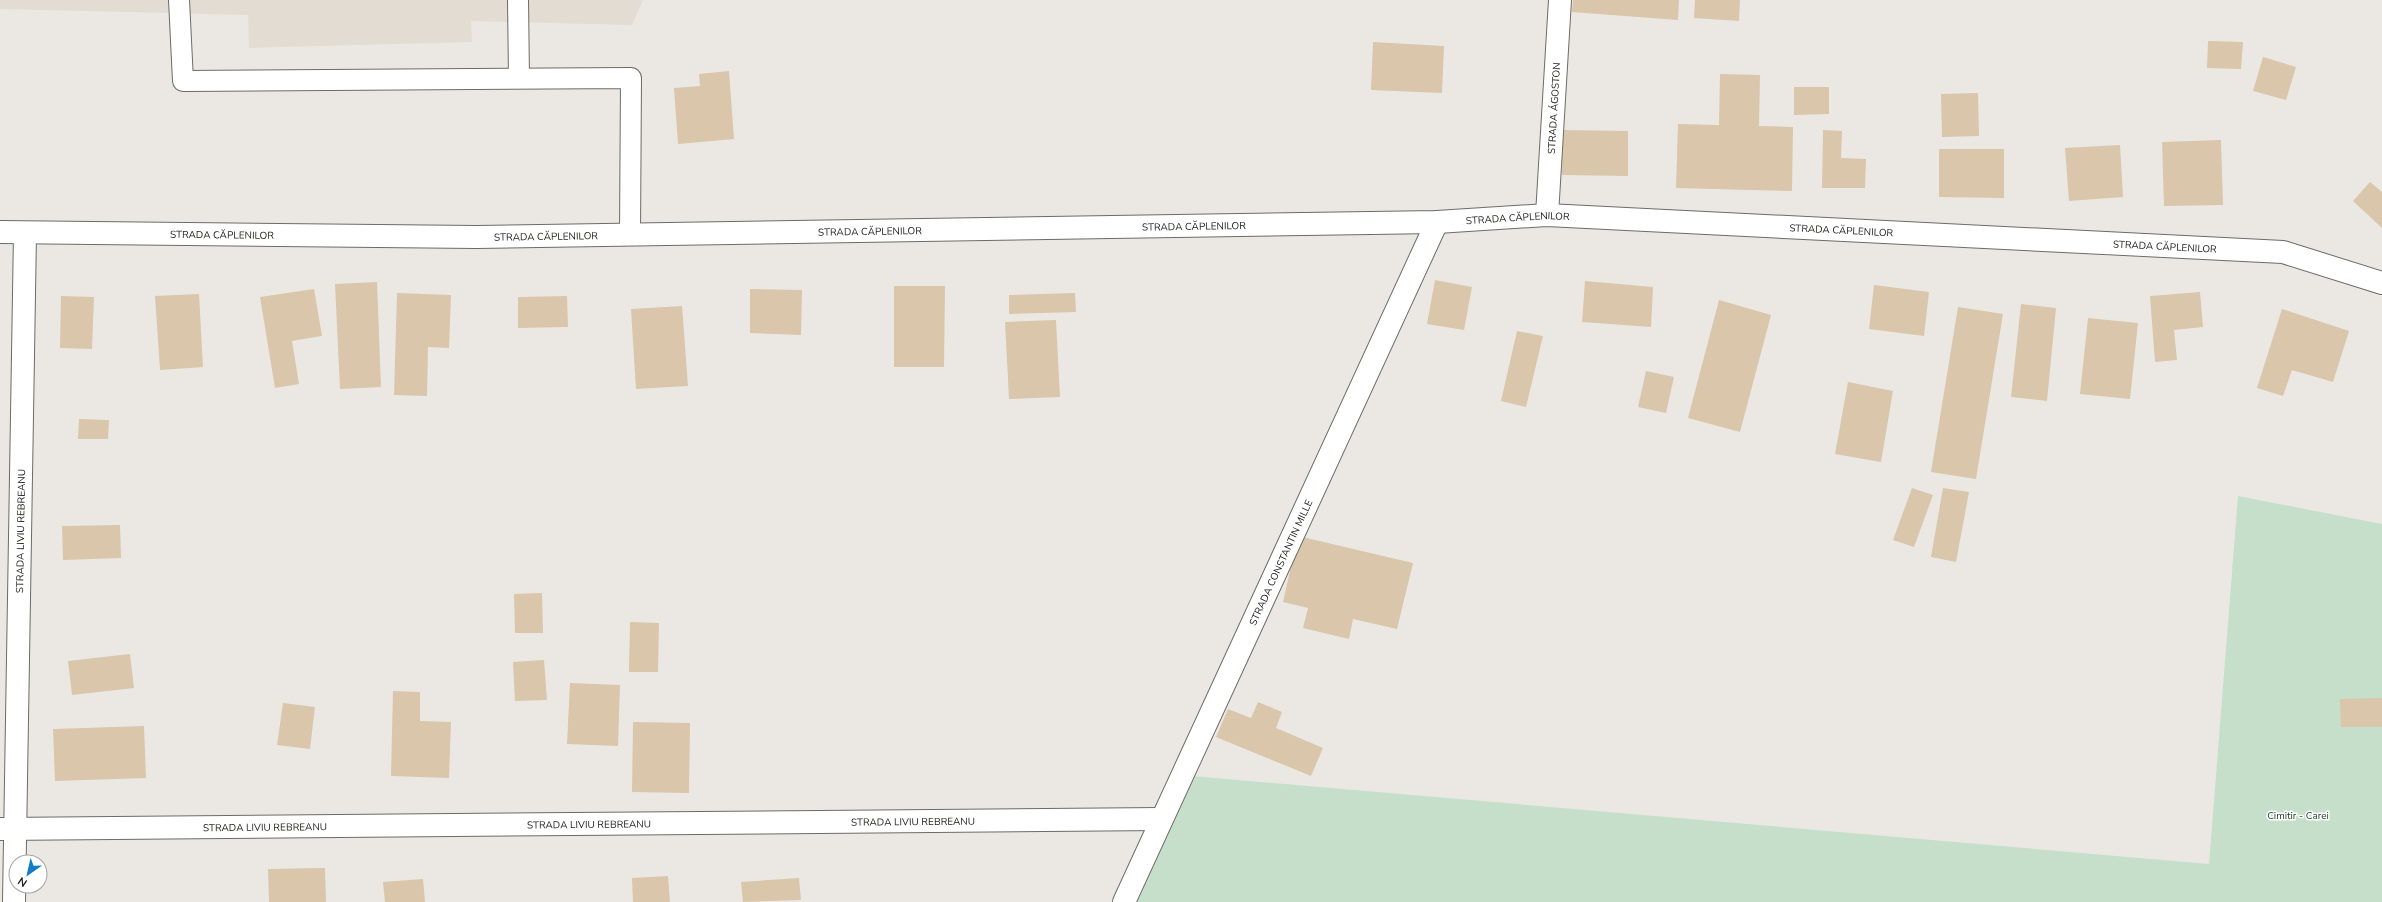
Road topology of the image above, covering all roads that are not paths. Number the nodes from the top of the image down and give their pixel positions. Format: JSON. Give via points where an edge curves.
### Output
{"nodes":[{"id":1,"x":179,"y":0,"type":"edge"},
{"id":2,"x":518,"y":0,"type":"edge"},
{"id":3,"x":1560,"y":0,"type":"edge"},
{"id":4,"x":519,"y":78,"type":"junction"},
{"id":5,"x":1547,"y":215,"type":"junction"},
{"id":6,"x":1437,"y":222,"type":"junction"},
{"id":7,"x":0,"y":232,"type":"edge"},
{"id":8,"x":26,"y":233,"type":"junction"},
{"id":9,"x":630,"y":234,"type":"junction"},
{"id":10,"x":2382,"y":283,"type":"edge"},
{"id":11,"x":1162,"y":819,"type":"junction"},
{"id":12,"x":8,"y":830,"type":"edge"},
{"id":13,"x":14,"y":902,"type":"edge"},
{"id":14,"x":1124,"y":902,"type":"edge"}],
"edges":[{"from":1,"to":4,"type":"lane","via":[[183,80]]},
{"from":2,"to":4,"type":"lane"},
{"from":3,"to":5,"type":"street","name":"STRADA ÁGOSTON"},
{"from":4,"to":9,"type":"lane","via":[[631,78]]},
{"from":5,"to":6,"type":"street","name":"STRADA CĂPLENILOR"},
{"from":5,"to":10,"type":"street","name":"STRADA CĂPLENILOR","via":[[2283,252]]},
{"from":6,"to":9,"type":"street","name":"STRADA CĂPLENILOR"},
{"from":6,"to":11,"type":"street","name":"STRADA CONSTANTIN MILLE"},
{"from":7,"to":8,"type":"street","name":"STRADA CĂPLENILOR"},
{"from":8,"to":9,"type":"street","name":"STRADA CĂPLENILOR","via":[[476,237]]},
{"from":8,"to":12,"type":"street","name":"STRADA LIVIU REBREANU"},
{"from":11,"to":12,"type":"street","name":"STRADA LIVIU REBREANU"},
{"from":11,"to":14,"type":"street","name":"STRADA CONSTANTIN MILLE"},
{"from":12,"to":13,"type":"street","name":"STRADA LIVIU REBREANU"}]}
